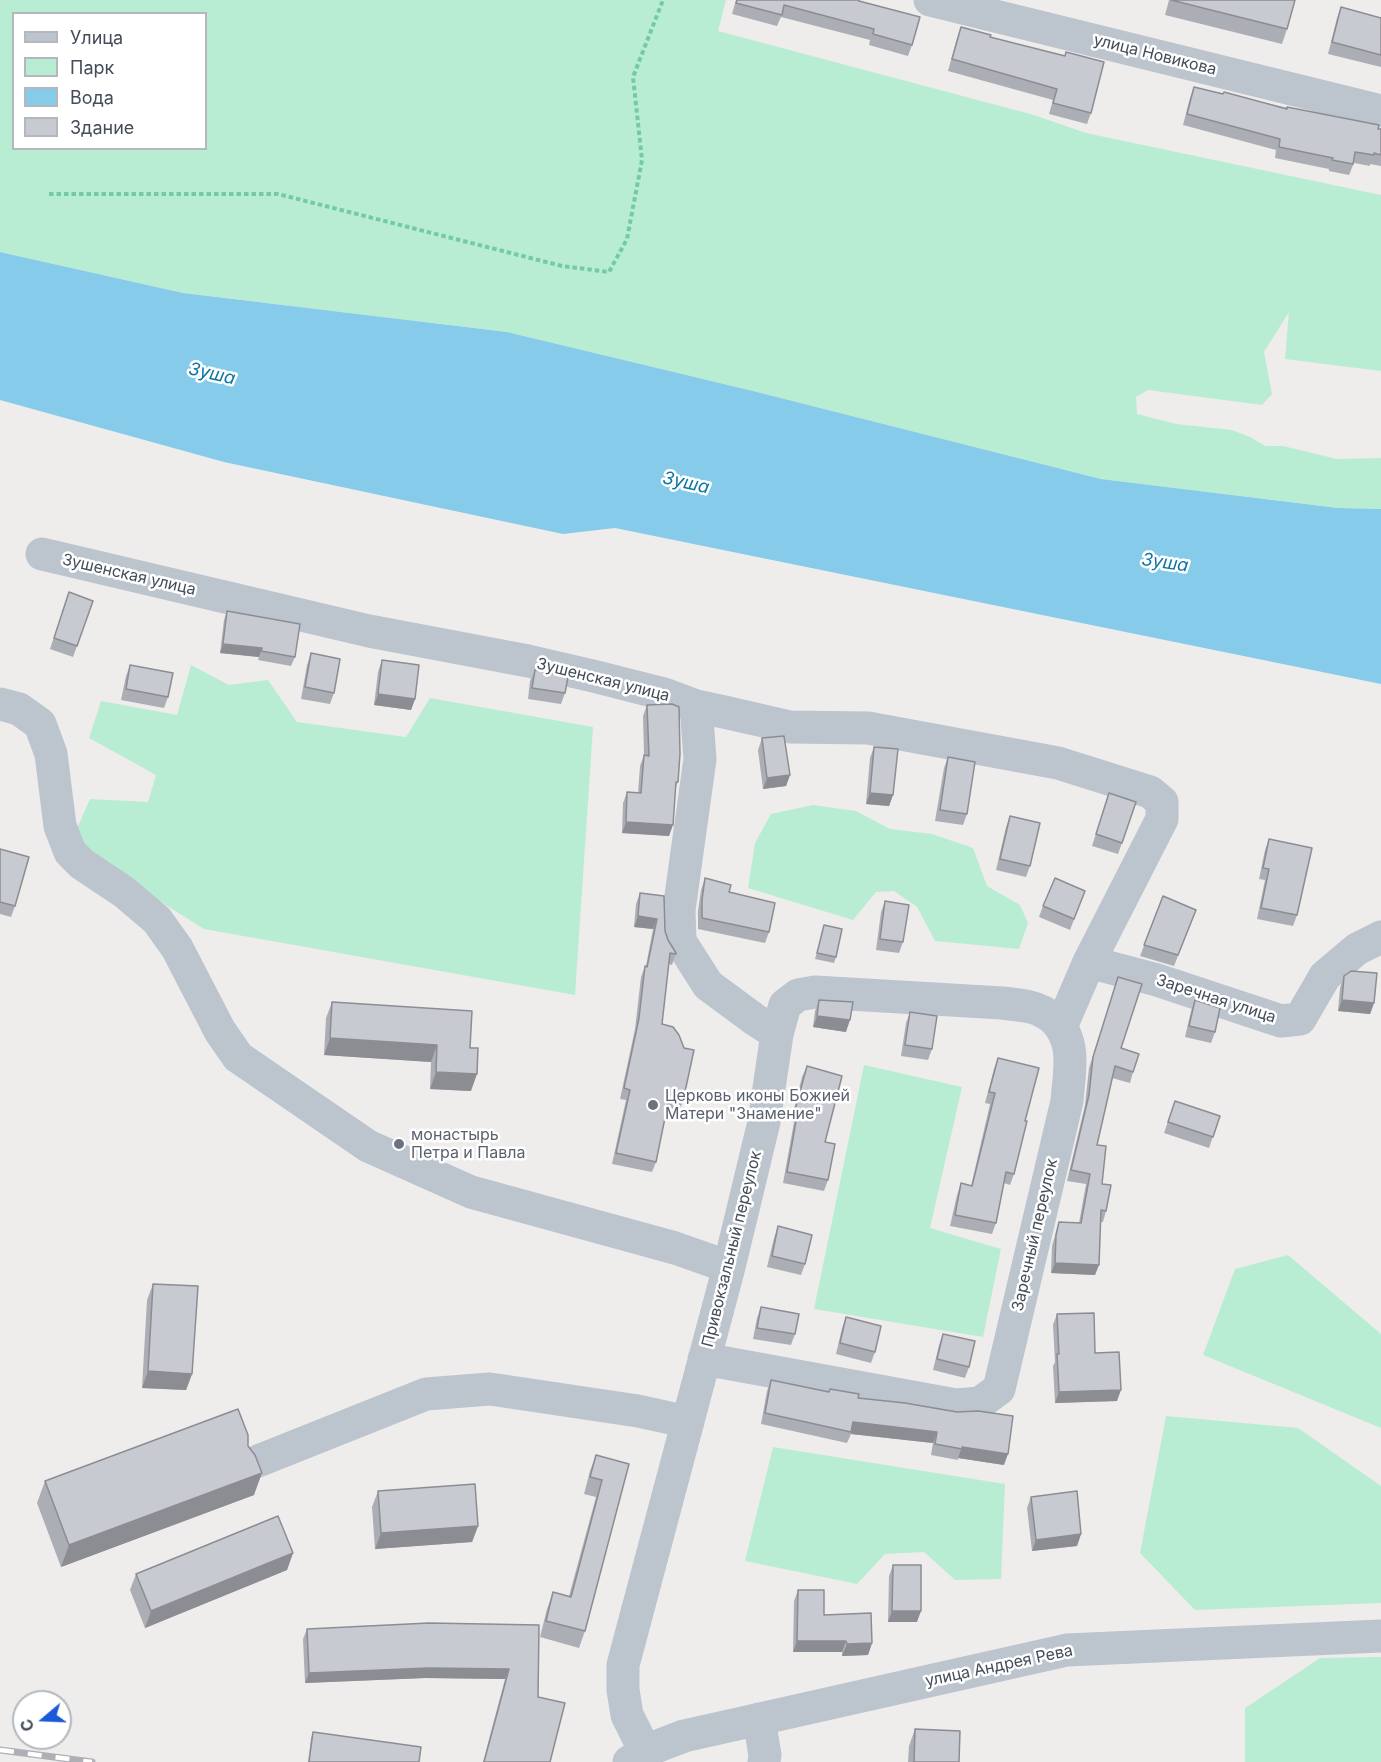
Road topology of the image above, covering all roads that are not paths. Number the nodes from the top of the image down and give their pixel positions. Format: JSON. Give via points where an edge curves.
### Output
{"nodes":[{"id":1,"x":930,"y":0,"type":"edge"},
{"id":2,"x":1381,"y":111,"type":"edge"},
{"id":3,"x":42,"y":554,"type":"dead end"},
{"id":4,"x":0,"y":704,"type":"edge"},
{"id":5,"x":696,"y":706,"type":"junction"},
{"id":6,"x":1381,"y":937,"type":"edge"},
{"id":7,"x":1089,"y":962,"type":"junction"},
{"id":8,"x":1061,"y":1027,"type":"junction"},
{"id":9,"x":777,"y":1034,"type":"junction"},
{"id":10,"x":729,"y":1267,"type":"junction"},
{"id":11,"x":705,"y":1359,"type":"junction"},
{"id":12,"x":688,"y":1422,"type":"junction"},
{"id":13,"x":258,"y":1461,"type":"edge"},
{"id":14,"x":1381,"y":1636,"type":"edge"},
{"id":15,"x":759,"y":1719,"type":"junction"},
{"id":16,"x":637,"y":1757,"type":"edge"},
{"id":17,"x":764,"y":1762,"type":"edge"}],
"edges":[{"from":1,"to":2,"type":"street","name":"улица Новикова"},
{"from":3,"to":5,"type":"street","name":"Зушенская улица","via":[[369,631],[582,673]]},
{"from":4,"to":10,"type":"street","via":[[19,709],[40,724],[51,754],[60,826],[70,852],[157,920],[238,1057],[368,1146],[471,1192],[675,1248]]},
{"from":5,"to":7,"type":"street","name":"Зушенская улица","via":[[790,727],[867,728],[1058,763],[1150,792],[1162,802],[1162,819]]},
{"from":5,"to":9,"type":"street","via":[[700,759],[679,910],[680,941],[708,985]]},
{"from":6,"to":7,"type":"street","name":"Заречная улица","via":[[1357,949],[1325,976],[1300,1019],[1281,1021]]},
{"from":7,"to":8,"type":"street"},
{"from":8,"to":9,"type":"street","via":[[1048,1014],[1032,1007],[815,992],[798,995],[785,1005]]},
{"from":8,"to":11,"type":"street","name":"Заречный переулок","via":[[1071,1056],[1067,1101],[999,1389],[980,1402],[956,1405]]},
{"from":9,"to":10,"type":"street","name":"Привокзальный переулок","via":[[764,1122]]},
{"from":10,"to":11,"type":"street","name":"Привокзальный переулок"},
{"from":11,"to":12,"type":"street","name":"Привокзальный переулок"},
{"from":12,"to":13,"type":"street","via":[[490,1389],[426,1394]]},
{"from":12,"to":16,"type":"street","name":"Привокзальный переулок","via":[[623,1665],[623,1690]]},
{"from":14,"to":15,"type":"street","name":"улица Андрея Рева","via":[[1067,1650]]},
{"from":15,"to":16,"type":"street","name":"улица Андрея Рева","via":[[684,1736]]},
{"from":15,"to":17,"type":"street"}]}
